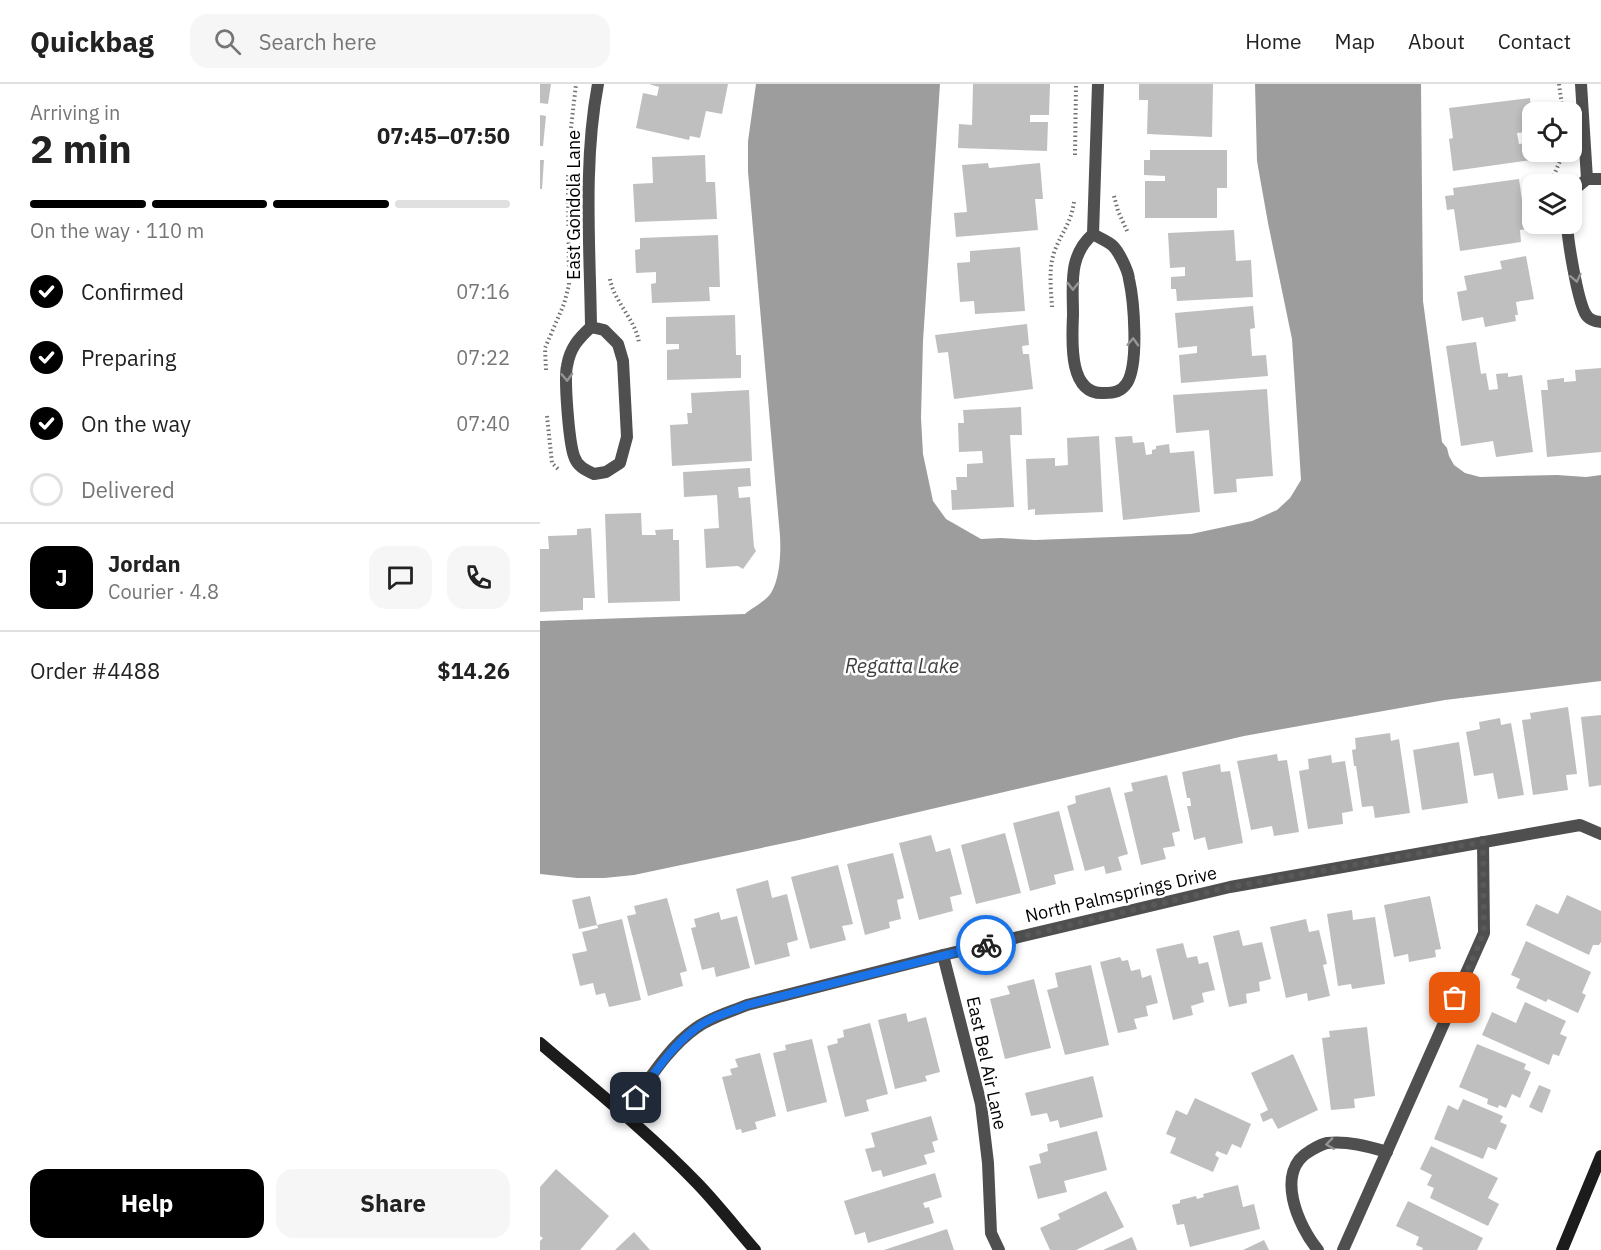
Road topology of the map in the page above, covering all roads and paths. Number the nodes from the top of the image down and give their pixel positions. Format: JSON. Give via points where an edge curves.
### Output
{"nodes":[{"id":1,"x":598,"y":84,"type":"edge"},
{"id":2,"x":1098,"y":84,"type":"edge"},
{"id":3,"x":1559,"y":84,"type":"edge"},
{"id":4,"x":1581,"y":84,"type":"edge"},
{"id":5,"x":1561,"y":102,"type":"edge"},
{"id":6,"x":1587,"y":179,"type":"junction"},
{"id":7,"x":1601,"y":179,"type":"edge"},
{"id":8,"x":1582,"y":183,"type":"edge"},
{"id":9,"x":1093,"y":234,"type":"junction"},
{"id":10,"x":1569,"y":234,"type":"edge"},
{"id":11,"x":1601,"y":322,"type":"edge"},
{"id":12,"x":591,"y":327,"type":"junction"},
{"id":13,"x":1601,"y":834,"type":"edge"},
{"id":14,"x":1483,"y":842,"type":"junction"},
{"id":15,"x":943,"y":955,"type":"junction"},
{"id":16,"x":540,"y":1043,"type":"edge"},
{"id":17,"x":624,"y":1114,"type":"junction"},
{"id":18,"x":1387,"y":1152,"type":"junction"},
{"id":19,"x":1601,"y":1156,"type":"edge"},
{"id":20,"x":755,"y":1250,"type":"edge"},
{"id":21,"x":999,"y":1250,"type":"edge"},
{"id":22,"x":1318,"y":1250,"type":"edge"},
{"id":23,"x":1342,"y":1250,"type":"edge"},
{"id":24,"x":1562,"y":1250,"type":"edge"}],
"edges":[{"from":1,"to":12,"type":"street","name":"East Gondola Lane","via":[[591,123]]},
{"from":2,"to":9,"type":"street"},
{"from":3,"to":5,"type":"path"},
{"from":4,"to":6,"type":"street"},
{"from":6,"to":7,"type":"street"},
{"from":6,"to":8,"type":"street"},
{"from":9,"to":9,"type":"street","one_way":true,"via":[[1082,244],[1073,268],[1076,373],[1083,386],[1095,394],[1116,393],[1126,385],[1132,372],[1134,325],[1129,276],[1114,247]]},
{"from":10,"to":11,"type":"street","one_way":true,"via":[[1586,315]]},
{"from":12,"to":12,"type":"street","one_way":true,"via":[[576,340],[567,367],[574,457],[581,467],[594,474],[620,463],[627,437],[623,361],[618,344],[604,330]]},
{"from":13,"to":14,"type":"street","name":"North Palmsprings Drive","via":[[1580,825]]},
{"from":14,"to":15,"type":"street","name":"North Palmsprings Drive","via":[[1230,887]]},
{"from":14,"to":18,"type":"street","via":[[1484,933]]},
{"from":15,"to":17,"type":"street","name":"North Palmsprings Drive","via":[[722,1014],[696,1028],[672,1049]]},
{"from":15,"to":21,"type":"street","name":"East Bel Air Lane","via":[[981,1104],[991,1233]]},
{"from":16,"to":17,"type":"street"},
{"from":17,"to":20,"type":"street","via":[[698,1185]]},
{"from":18,"to":22,"type":"street","one_way":true,"via":[[1354,1143],[1324,1143],[1302,1156],[1291,1175],[1293,1201]]},
{"from":18,"to":23,"type":"street"},
{"from":19,"to":24,"type":"street"}]}
